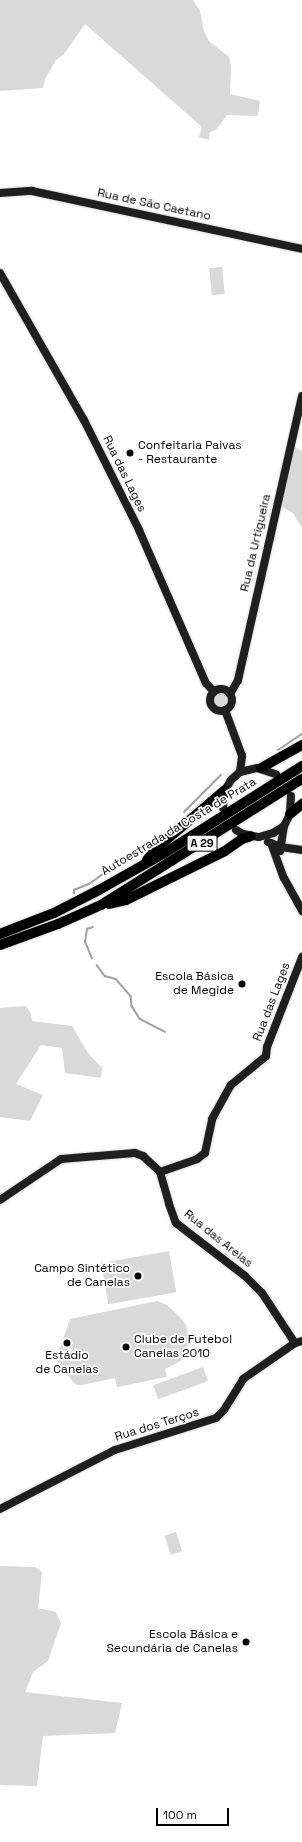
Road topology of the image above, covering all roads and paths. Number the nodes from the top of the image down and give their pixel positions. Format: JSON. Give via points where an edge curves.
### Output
{"nodes":[{"id":1,"x":0,"y":193,"type":"edge"},
{"id":2,"x":302,"y":249,"type":"edge"},
{"id":3,"x":0,"y":273,"type":"edge"},
{"id":4,"x":302,"y":396,"type":"edge"},
{"id":5,"x":214,"y":692,"type":"junction"},
{"id":6,"x":230,"y":694,"type":"junction"},
{"id":7,"x":224,"y":710,"type":"junction"},
{"id":8,"x":302,"y":745,"type":"edge"},
{"id":9,"x":242,"y":756,"type":"junction"},
{"id":10,"x":302,"y":766,"type":"edge"},
{"id":11,"x":259,"y":768,"type":"junction"},
{"id":12,"x":240,"y":772,"type":"junction"},
{"id":13,"x":276,"y":774,"type":"dead end"},
{"id":14,"x":302,"y":779,"type":"edge"},
{"id":15,"x":225,"y":790,"type":"junction"},
{"id":16,"x":291,"y":796,"type":"dead end"},
{"id":17,"x":302,"y":804,"type":"edge"},
{"id":18,"x":223,"y":808,"type":"dead end"},
{"id":19,"x":290,"y":814,"type":"junction"},
{"id":20,"x":284,"y":826,"type":"junction"},
{"id":21,"x":236,"y":830,"type":"dead end"},
{"id":22,"x":283,"y":835,"type":"junction"},
{"id":23,"x":255,"y":837,"type":"junction"},
{"id":24,"x":271,"y":843,"type":"junction"},
{"id":25,"x":281,"y":847,"type":"junction"},
{"id":26,"x":293,"y":848,"type":"junction"},
{"id":27,"x":302,"y":850,"type":"edge"},
{"id":28,"x":278,"y":862,"type":"junction"},
{"id":29,"x":144,"y":865,"type":"junction"},
{"id":30,"x":101,"y":905,"type":"junction"},
{"id":31,"x":302,"y":911,"type":"edge"},
{"id":32,"x":0,"y":934,"type":"edge"},
{"id":33,"x":0,"y":945,"type":"edge"},
{"id":34,"x":302,"y":957,"type":"edge"},
{"id":35,"x":160,"y":1172,"type":"junction"},
{"id":36,"x":0,"y":1200,"type":"edge"},
{"id":37,"x":298,"y":1342,"type":"edge"},
{"id":38,"x":0,"y":1509,"type":"edge"}],
"edges":[{"from":1,"to":2,"type":"street","name":"Rua de São Caetano","via":[[32,191]]},
{"from":3,"to":5,"type":"street","name":"Rua das Lages","via":[[84,420],[139,530],[206,683]]},
{"from":4,"to":6,"type":"street","name":"Rua da Urtigueira","via":[[238,680]]},
{"from":5,"to":6,"type":"street","via":[[224,690]]},
{"from":5,"to":7,"type":"street","via":[[210,697],[211,704],[215,709]]},
{"from":6,"to":7,"type":"street","via":[[231,703]]},
{"from":7,"to":9,"type":"street"},
{"from":8,"to":11,"type":"highway"},
{"from":9,"to":11,"type":"street"},
{"from":9,"to":12,"type":"street"},
{"from":10,"to":29,"type":"highway","name":"Autoestrada da Costa de Prata","number":"A 29"},
{"from":11,"to":12,"type":"street"},
{"from":11,"to":13,"type":"street"},
{"from":12,"to":15,"type":"street"},
{"from":14,"to":30,"type":"highway","name":"Autoestrada da Costa de Prata","number":"A 29"},
{"from":15,"to":18,"type":"street"},
{"from":15,"to":29,"type":"highway","via":[[158,847]]},
{"from":16,"to":19,"type":"street"},
{"from":17,"to":19,"type":"highway"},
{"from":19,"to":20,"type":"street"},
{"from":20,"to":22,"type":"street"},
{"from":20,"to":23,"type":"street","via":[[273,833]]},
{"from":21,"to":23,"type":"street"},
{"from":22,"to":25,"type":"street"},
{"from":22,"to":26,"type":"street","via":[[285,841]]},
{"from":23,"to":24,"type":"street"},
{"from":23,"to":30,"type":"highway","via":[[242,839],[218,854],[126,900]]},
{"from":24,"to":25,"type":"street"},
{"from":24,"to":28,"type":"street"},
{"from":25,"to":26,"type":"street"},
{"from":25,"to":28,"type":"street"},
{"from":26,"to":27,"type":"street"},
{"from":28,"to":31,"type":"street"},
{"from":29,"to":32,"type":"highway","name":"Autoestrada da Costa de Prata","number":"A 29","via":[[54,913]]},
{"from":30,"to":33,"type":"highway","name":"Autoestrada da Costa de Prata","number":"A 29"},
{"from":34,"to":35,"type":"street","name":"Rua das Lages","via":[[269,1040],[266,1056],[231,1085],[212,1119],[206,1149],[202,1156]]},
{"from":35,"to":36,"type":"street","via":[[150,1161],[135,1153],[61,1159]]},
{"from":35,"to":37,"type":"street","name":"Rua das Areias","via":[[176,1223],[245,1276],[262,1293]]},
{"from":37,"to":38,"type":"street","name":"Rua dos Terços","via":[[243,1379],[224,1410],[216,1418],[115,1450]]}]}
